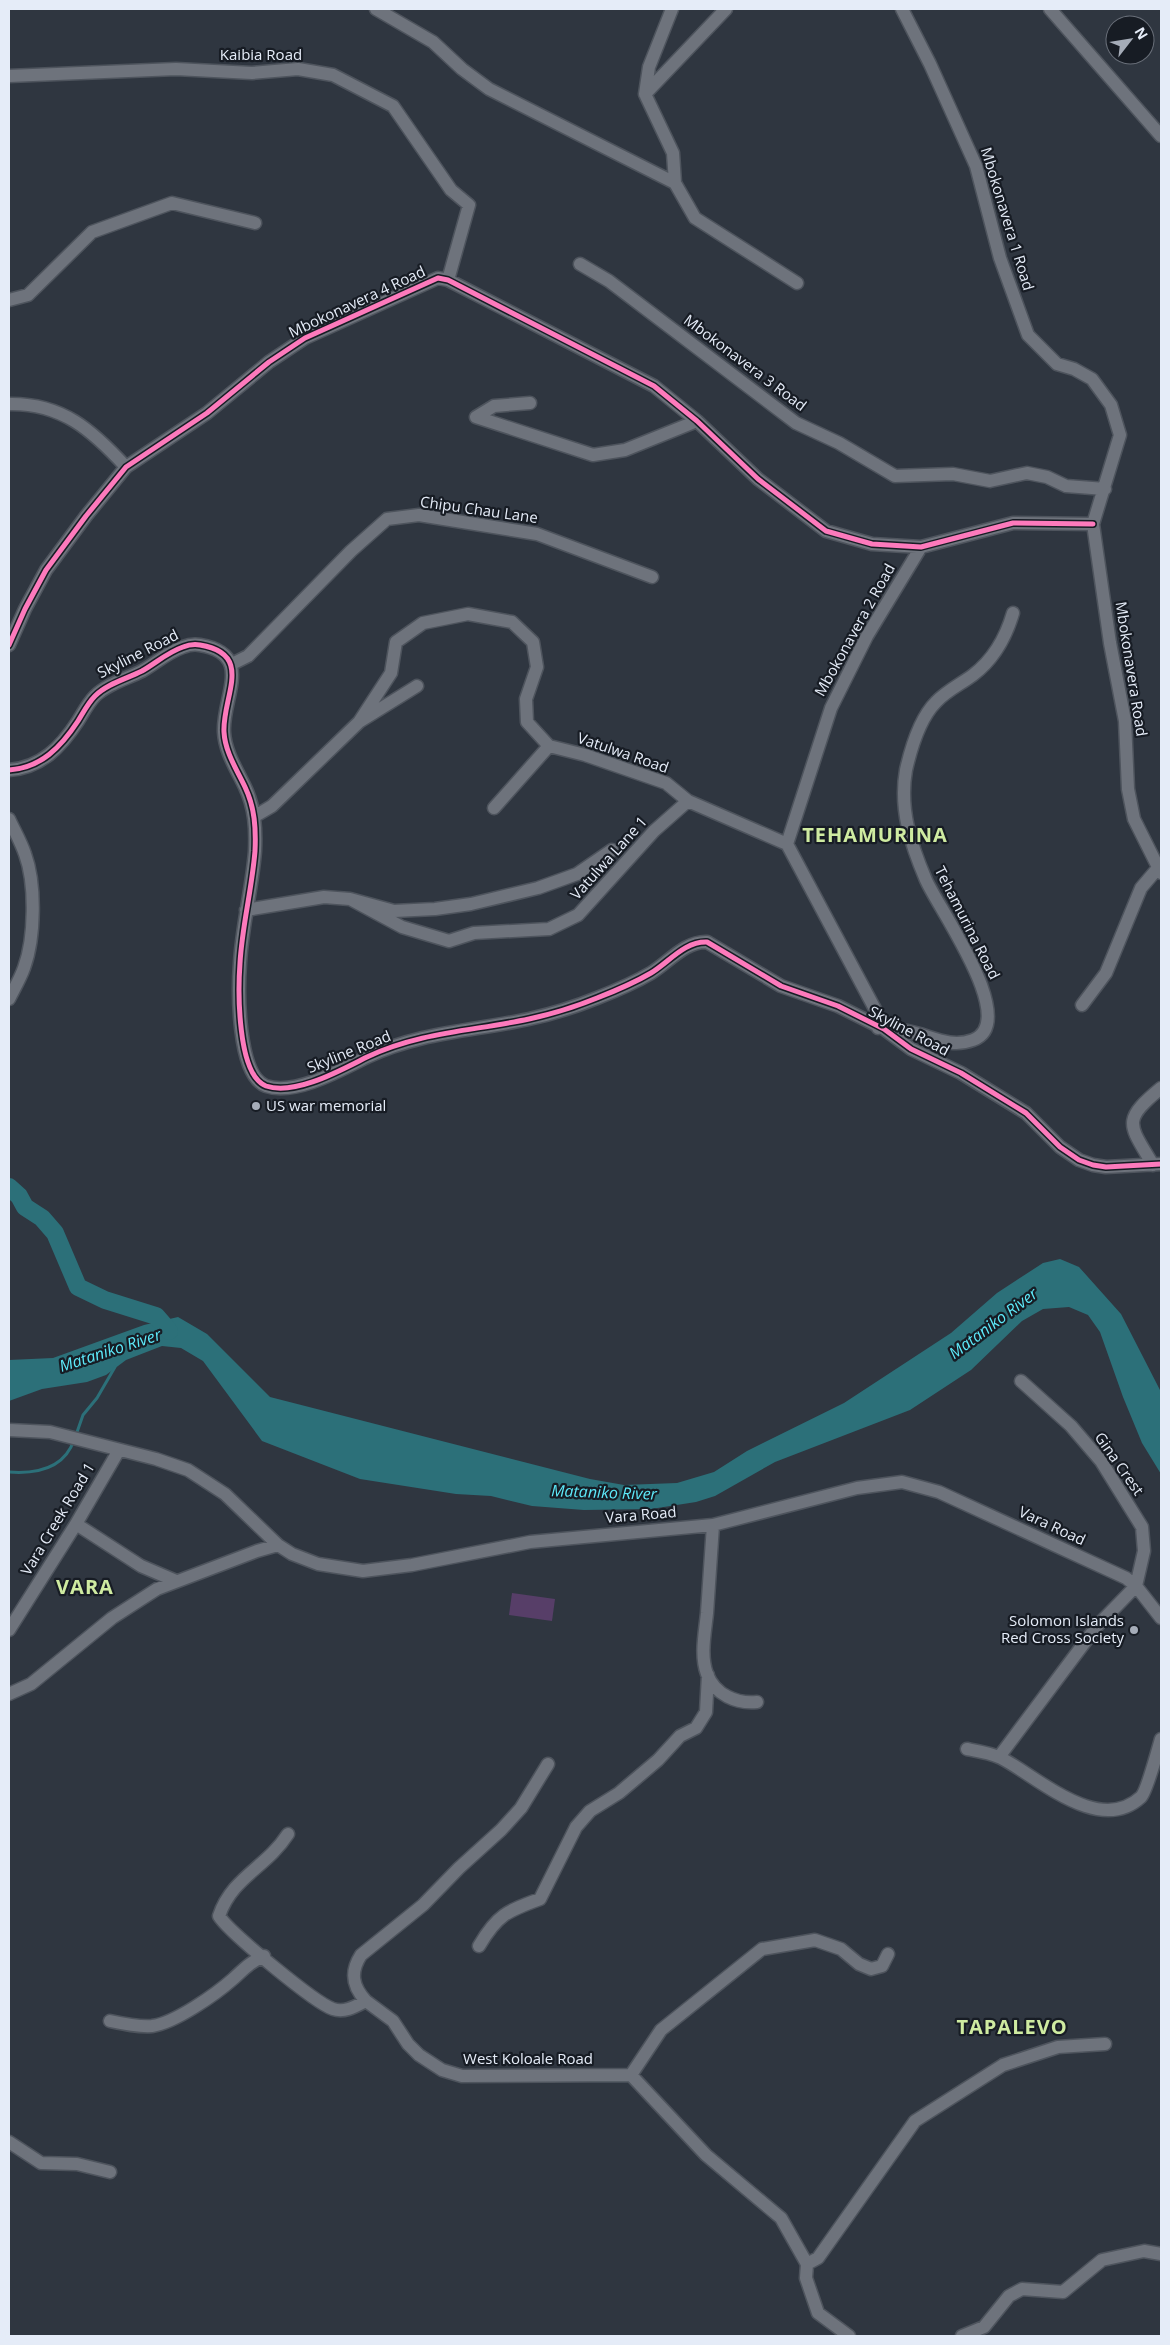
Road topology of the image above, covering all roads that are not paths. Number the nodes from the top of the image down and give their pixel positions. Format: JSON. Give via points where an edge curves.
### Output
{"nodes":[{"id":1,"x":376,"y":9,"type":"edge"},
{"id":2,"x":672,"y":9,"type":"edge"},
{"id":3,"x":726,"y":9,"type":"edge"},
{"id":4,"x":902,"y":9,"type":"edge"},
{"id":5,"x":1050,"y":9,"type":"edge"},
{"id":6,"x":9,"y":76,"type":"edge"},
{"id":7,"x":645,"y":94,"type":"junction"},
{"id":8,"x":1161,"y":136,"type":"edge"},
{"id":9,"x":675,"y":183,"type":"junction"},
{"id":10,"x":255,"y":223,"type":"dead end"},
{"id":11,"x":580,"y":264,"type":"dead end"},
{"id":12,"x":448,"y":280,"type":"junction"},
{"id":13,"x":797,"y":284,"type":"dead end"},
{"id":14,"x":9,"y":300,"type":"edge"},
{"id":15,"x":530,"y":403,"type":"dead end"},
{"id":16,"x":9,"y":404,"type":"edge"},
{"id":17,"x":697,"y":421,"type":"junction"},
{"id":18,"x":126,"y":467,"type":"junction"},
{"id":19,"x":1105,"y":489,"type":"junction"},
{"id":20,"x":1093,"y":524,"type":"junction"},
{"id":21,"x":921,"y":547,"type":"junction"},
{"id":22,"x":652,"y":577,"type":"dead end"},
{"id":23,"x":1013,"y":613,"type":"dead end"},
{"id":24,"x":9,"y":645,"type":"edge"},
{"id":25,"x":232,"y":664,"type":"junction"},
{"id":26,"x":417,"y":686,"type":"dead end"},
{"id":27,"x":359,"y":722,"type":"junction"},
{"id":28,"x":549,"y":746,"type":"junction"},
{"id":29,"x":9,"y":770,"type":"edge"},
{"id":30,"x":688,"y":801,"type":"junction"},
{"id":31,"x":494,"y":808,"type":"dead end"},
{"id":32,"x":255,"y":816,"type":"junction"},
{"id":33,"x":9,"y":818,"type":"edge"},
{"id":34,"x":787,"y":844,"type":"junction"},
{"id":35,"x":612,"y":850,"type":"dead end"},
{"id":36,"x":1160,"y":871,"type":"edge"},
{"id":37,"x":350,"y":899,"type":"junction"},
{"id":38,"x":246,"y":910,"type":"junction"},
{"id":39,"x":9,"y":999,"type":"edge"},
{"id":40,"x":1082,"y":1005,"type":"dead end"},
{"id":41,"x":881,"y":1028,"type":"junction"},
{"id":42,"x":1161,"y":1088,"type":"edge"},
{"id":43,"x":1157,"y":1165,"type":"edge"},
{"id":44,"x":1021,"y":1381,"type":"dead end"},
{"id":45,"x":9,"y":1430,"type":"edge"},
{"id":46,"x":119,"y":1450,"type":"junction"},
{"id":47,"x":76,"y":1524,"type":"junction"},
{"id":48,"x":713,"y":1525,"type":"junction"},
{"id":49,"x":278,"y":1545,"type":"junction"},
{"id":50,"x":176,"y":1580,"type":"junction"},
{"id":51,"x":1136,"y":1586,"type":"junction"},
{"id":52,"x":1161,"y":1618,"type":"edge"},
{"id":53,"x":9,"y":1630,"type":"edge"},
{"id":54,"x":708,"y":1675,"type":"junction"},
{"id":55,"x":9,"y":1694,"type":"edge"},
{"id":56,"x":757,"y":1702,"type":"dead end"},
{"id":57,"x":1161,"y":1738,"type":"edge"},
{"id":58,"x":967,"y":1749,"type":"dead end"},
{"id":59,"x":999,"y":1757,"type":"junction"},
{"id":60,"x":548,"y":1764,"type":"dead end"},
{"id":61,"x":288,"y":1834,"type":"dead end"},
{"id":62,"x":479,"y":1946,"type":"dead end"},
{"id":63,"x":888,"y":1954,"type":"dead end"},
{"id":64,"x":264,"y":1956,"type":"junction"},
{"id":65,"x":366,"y":2001,"type":"junction"},
{"id":66,"x":110,"y":2021,"type":"dead end"},
{"id":67,"x":1105,"y":2044,"type":"dead end"},
{"id":68,"x":631,"y":2075,"type":"junction"},
{"id":69,"x":9,"y":2142,"type":"edge"},
{"id":70,"x":110,"y":2172,"type":"dead end"},
{"id":71,"x":1161,"y":2254,"type":"edge"},
{"id":72,"x":807,"y":2264,"type":"junction"},
{"id":73,"x":849,"y":2336,"type":"edge"},
{"id":74,"x":962,"y":2336,"type":"edge"}],
"edges":[{"from":1,"to":9,"type":"street","via":[[433,42],[489,89]]},
{"from":2,"to":7,"type":"street","via":[[649,67]]},
{"from":3,"to":7,"type":"street"},
{"from":4,"to":19,"type":"street","name":"Mbokonavera 1 Road","via":[[976,166],[1000,258],[1028,335],[1057,364],[1092,379],[1111,405],[1120,435]]},
{"from":5,"to":8,"type":"street"},
{"from":6,"to":12,"type":"street","name":"Kaibia Road","via":[[176,69],[252,73],[298,69],[333,75],[393,106],[451,190],[469,205]]},
{"from":7,"to":9,"type":"street","via":[[673,154]]},
{"from":9,"to":13,"type":"street","via":[[695,218]]},
{"from":10,"to":14,"type":"street","via":[[172,203],[92,232],[28,294]]},
{"from":11,"to":19,"type":"street","name":"Mbokonavera 3 Road","via":[[609,281],[796,423],[895,476],[953,474],[990,481],[1027,473],[1066,486]]},
{"from":12,"to":17,"type":"street","name":"Mbokonavera 4 Road","via":[[654,386]]},
{"from":12,"to":18,"type":"street","name":"Mbokonavera 4 Road","via":[[438,278],[428,282],[304,338],[207,413]]},
{"from":15,"to":17,"type":"street","via":[[494,406],[476,418],[593,455],[625,450]]},
{"from":16,"to":18,"type":"street","via":[[44,408],[77,421]]},
{"from":17,"to":21,"type":"street","name":"Mbokonavera 4 Road","via":[[758,479],[826,531],[872,544]]},
{"from":18,"to":24,"type":"street","name":"Mbokonavera 4 Road","via":[[46,570]]},
{"from":19,"to":20,"type":"street","name":"Mbokonavera 1 Road"},
{"from":20,"to":21,"type":"street","via":[[1013,523]]},
{"from":20,"to":36,"type":"street","name":"Mbokonavera Road","via":[[1125,721],[1128,789],[1134,819]]},
{"from":21,"to":34,"type":"street","name":"Mbokonavera 2 Road","via":[[867,636],[830,708]]},
{"from":22,"to":25,"type":"street","name":"Chipu Chau Lane","via":[[537,534],[419,515],[387,519],[350,550],[248,656]]},
{"from":23,"to":41,"type":"street","name":"Tehamurina Road","via":[[997,650],[974,674],[935,702],[926,716],[911,748],[903,799],[909,833],[926,880],[987,998],[986,1030],[975,1039],[950,1043],[909,1031]]},
{"from":25,"to":29,"type":"street","name":"Skyline Road","via":[[222,653],[198,644],[172,652],[106,687],[94,697],[64,743],[41,762]]},
{"from":25,"to":32,"type":"street","name":"Skyline Road","via":[[224,734]]},
{"from":26,"to":27,"type":"street"},
{"from":27,"to":28,"type":"street","via":[[391,673],[396,642],[423,623],[468,614],[512,622],[533,642],[536,667],[526,699],[527,722]]},
{"from":27,"to":32,"type":"street","via":[[272,806]]},
{"from":28,"to":30,"type":"street","name":"Vatulwa Road","via":[[666,783]]},
{"from":28,"to":31,"type":"street"},
{"from":30,"to":34,"type":"street","name":"Vatulwa Road"},
{"from":30,"to":37,"type":"street","name":"Vatulwa Lane 1","via":[[654,831],[578,915],[549,930],[474,933],[449,941],[402,927]]},
{"from":32,"to":38,"type":"street","name":"Skyline Road","via":[[255,852]]},
{"from":33,"to":39,"type":"street","via":[[31,877],[32,928],[24,969]]},
{"from":34,"to":41,"type":"street","via":[[875,1009]]},
{"from":35,"to":37,"type":"street","via":[[577,874],[538,888],[471,904],[394,911]]},
{"from":36,"to":40,"type":"street","via":[[1141,888],[1106,973]]},
{"from":37,"to":38,"type":"street","via":[[324,897]]},
{"from":38,"to":41,"type":"street","name":"Skyline Road","via":[[240,964],[242,1036],[249,1068],[258,1081],[269,1086],[285,1087],[321,1079],[372,1055],[430,1035],[529,1019],[567,1008],[635,982],[698,942],[707,942],[781,986],[838,1006]]},
{"from":41,"to":43,"type":"street","name":"Skyline Road","via":[[911,1049],[948,1066],[1026,1113],[1060,1147],[1079,1160],[1106,1167]]},
{"from":42,"to":43,"type":"street","via":[[1139,1106],[1133,1118],[1136,1136]]},
{"from":44,"to":51,"type":"street","name":"Gina Crest","via":[[1071,1426],[1101,1461],[1142,1528],[1144,1551]]},
{"from":45,"to":46,"type":"street","name":"Vara Road","via":[[50,1432]]},
{"from":46,"to":47,"type":"street","name":"Vara Creek Road 1"},
{"from":46,"to":49,"type":"street","name":"Vara Road","via":[[188,1470],[250,1516]]},
{"from":47,"to":50,"type":"street","via":[[141,1566]]},
{"from":47,"to":53,"type":"street","name":"Vara Creek Road 1"},
{"from":48,"to":49,"type":"street","name":"Vara Road","via":[[530,1542],[363,1571],[318,1564]]},
{"from":48,"to":51,"type":"street","name":"Vara Road","via":[[857,1488],[902,1482],[939,1492],[1126,1578]]},
{"from":48,"to":54,"type":"street","via":[[704,1653]]},
{"from":49,"to":50,"type":"street"},
{"from":50,"to":55,"type":"street","via":[[112,1618],[31,1684]]},
{"from":51,"to":52,"type":"street","name":"Vara Road"},
{"from":51,"to":59,"type":"street","via":[[1097,1626]]},
{"from":54,"to":56,"type":"street","via":[[718,1690],[728,1697],[743,1704]]},
{"from":54,"to":62,"type":"street","via":[[706,1712],[696,1728],[680,1736],[658,1760],[619,1793],[590,1811],[576,1827],[540,1899],[514,1908],[492,1924]]},
{"from":57,"to":59,"type":"street","via":[[1143,1796],[1123,1809],[1112,1811],[1070,1802]]},
{"from":58,"to":59,"type":"street"},
{"from":60,"to":65,"type":"street","via":[[521,1808],[501,1830],[423,1905],[361,1955],[354,1965],[353,1979],[357,1992]]},
{"from":61,"to":64,"type":"street","via":[[266,1862],[236,1886],[219,1916],[233,1932]]},
{"from":63,"to":68,"type":"street","via":[[882,1966],[871,1969],[841,1949],[816,1940],[762,1949],[661,2030]]},
{"from":64,"to":65,"type":"street","via":[[314,1998],[333,2009],[344,2010]]},
{"from":64,"to":66,"type":"street","via":[[245,1966],[235,1978],[207,1999],[155,2025],[136,2026]]},
{"from":65,"to":68,"type":"street","name":"West Koloale Road","via":[[393,2021],[419,2054],[442,2070],[462,2076]]},
{"from":67,"to":72,"type":"street","via":[[1058,2047],[1003,2065],[915,2121],[818,2258]]},
{"from":68,"to":72,"type":"street","via":[[706,2155],[781,2218]]},
{"from":69,"to":70,"type":"street","via":[[41,2163],[77,2164]]},
{"from":71,"to":74,"type":"street","via":[[1144,2251],[1102,2260],[1063,2292],[1022,2289],[1009,2296],[984,2327]]},
{"from":72,"to":73,"type":"street","via":[[806,2278],[818,2313]]}]}
